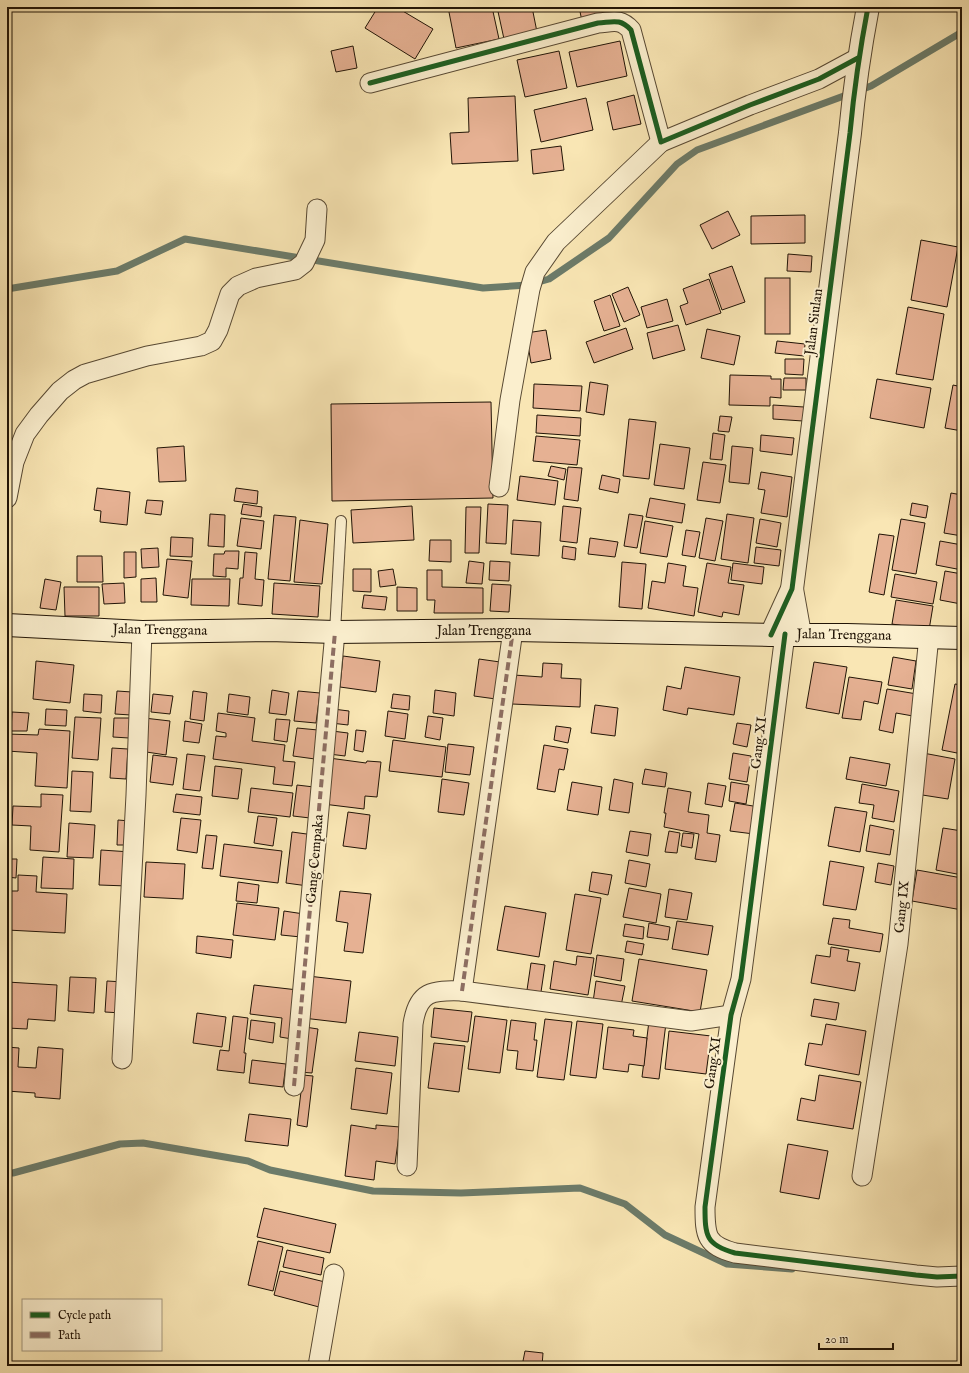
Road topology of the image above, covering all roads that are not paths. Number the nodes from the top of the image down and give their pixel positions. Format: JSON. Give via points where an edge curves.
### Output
{"nodes":[{"id":1,"x":868,"y":7,"type":"edge"},
{"id":2,"x":858,"y":58,"type":"junction"},
{"id":3,"x":370,"y":83,"type":"dead end"},
{"id":4,"x":662,"y":142,"type":"junction"},
{"id":5,"x":316,"y":209,"type":"dead end"},
{"id":6,"x":500,"y":487,"type":"dead end"},
{"id":7,"x":7,"y":498,"type":"edge"},
{"id":8,"x":341,"y":521,"type":"dead end"},
{"id":9,"x":792,"y":589,"type":"junction"},
{"id":10,"x":7,"y":624,"type":"edge"},
{"id":11,"x":513,"y":630,"type":"junction"},
{"id":12,"x":142,"y":632,"type":"junction"},
{"id":13,"x":335,"y":632,"type":"junction"},
{"id":14,"x":785,"y":635,"type":"junction"},
{"id":15,"x":929,"y":636,"type":"junction"},
{"id":16,"x":962,"y":638,"type":"edge"},
{"id":17,"x":462,"y":991,"type":"junction"},
{"id":18,"x":731,"y":1015,"type":"junction"},
{"id":19,"x":122,"y":1059,"type":"dead end"},
{"id":20,"x":294,"y":1086,"type":"dead end"},
{"id":21,"x":407,"y":1166,"type":"dead end"},
{"id":22,"x":862,"y":1176,"type":"dead end"},
{"id":23,"x":334,"y":1274,"type":"dead end"},
{"id":24,"x":962,"y":1276,"type":"edge"},
{"id":25,"x":318,"y":1366,"type":"edge"}],
"edges":[{"from":1,"to":2,"type":"main road","name":"Jalan Siulan"},
{"from":2,"to":4,"type":"street","via":[[819,79]]},
{"from":2,"to":9,"type":"main road","name":"Jalan Siulan"},
{"from":3,"to":4,"type":"street","via":[[598,23],[620,21],[631,30]]},
{"from":4,"to":6,"type":"street","via":[[556,242],[535,272],[510,400]]},
{"from":5,"to":7,"type":"street","via":[[315,240],[304,263],[294,270],[256,278],[238,286],[230,294],[212,341],[201,346],[147,356],[85,374],[60,391],[25,434],[14,462]]},
{"from":8,"to":13,"type":"lane"},
{"from":9,"to":14,"type":"main road","name":"Jalan Siulan"},
{"from":9,"to":14,"type":"main road","name":"Jalan Siulan"},
{"from":10,"to":12,"type":"main road","name":"Jalan Trenggana"},
{"from":11,"to":13,"type":"main road","name":"Jalan Trenggana"},
{"from":11,"to":14,"type":"main road","name":"Jalan Trenggana"},
{"from":11,"to":17,"type":"street"},
{"from":12,"to":13,"type":"main road","name":"Jalan Trenggana"},
{"from":12,"to":19,"type":"street"},
{"from":13,"to":20,"type":"street","name":"Gang Cempaka"},
{"from":14,"to":15,"type":"main road","name":"Jalan Trenggana"},
{"from":14,"to":18,"type":"street","name":"Gang XI","via":[[747,933]]},
{"from":15,"to":16,"type":"main road","name":"Jalan Trenggana"},
{"from":15,"to":22,"type":"street","name":"Gang IX","via":[[898,944]]},
{"from":17,"to":18,"type":"street","via":[[692,1020]]},
{"from":17,"to":21,"type":"street","via":[[431,992],[421,1000],[415,1011]]},
{"from":18,"to":24,"type":"street","name":"Gang XI","via":[[705,1207],[705,1226],[713,1244],[724,1250],[752,1256],[937,1277]]},
{"from":23,"to":25,"type":"street"}]}
